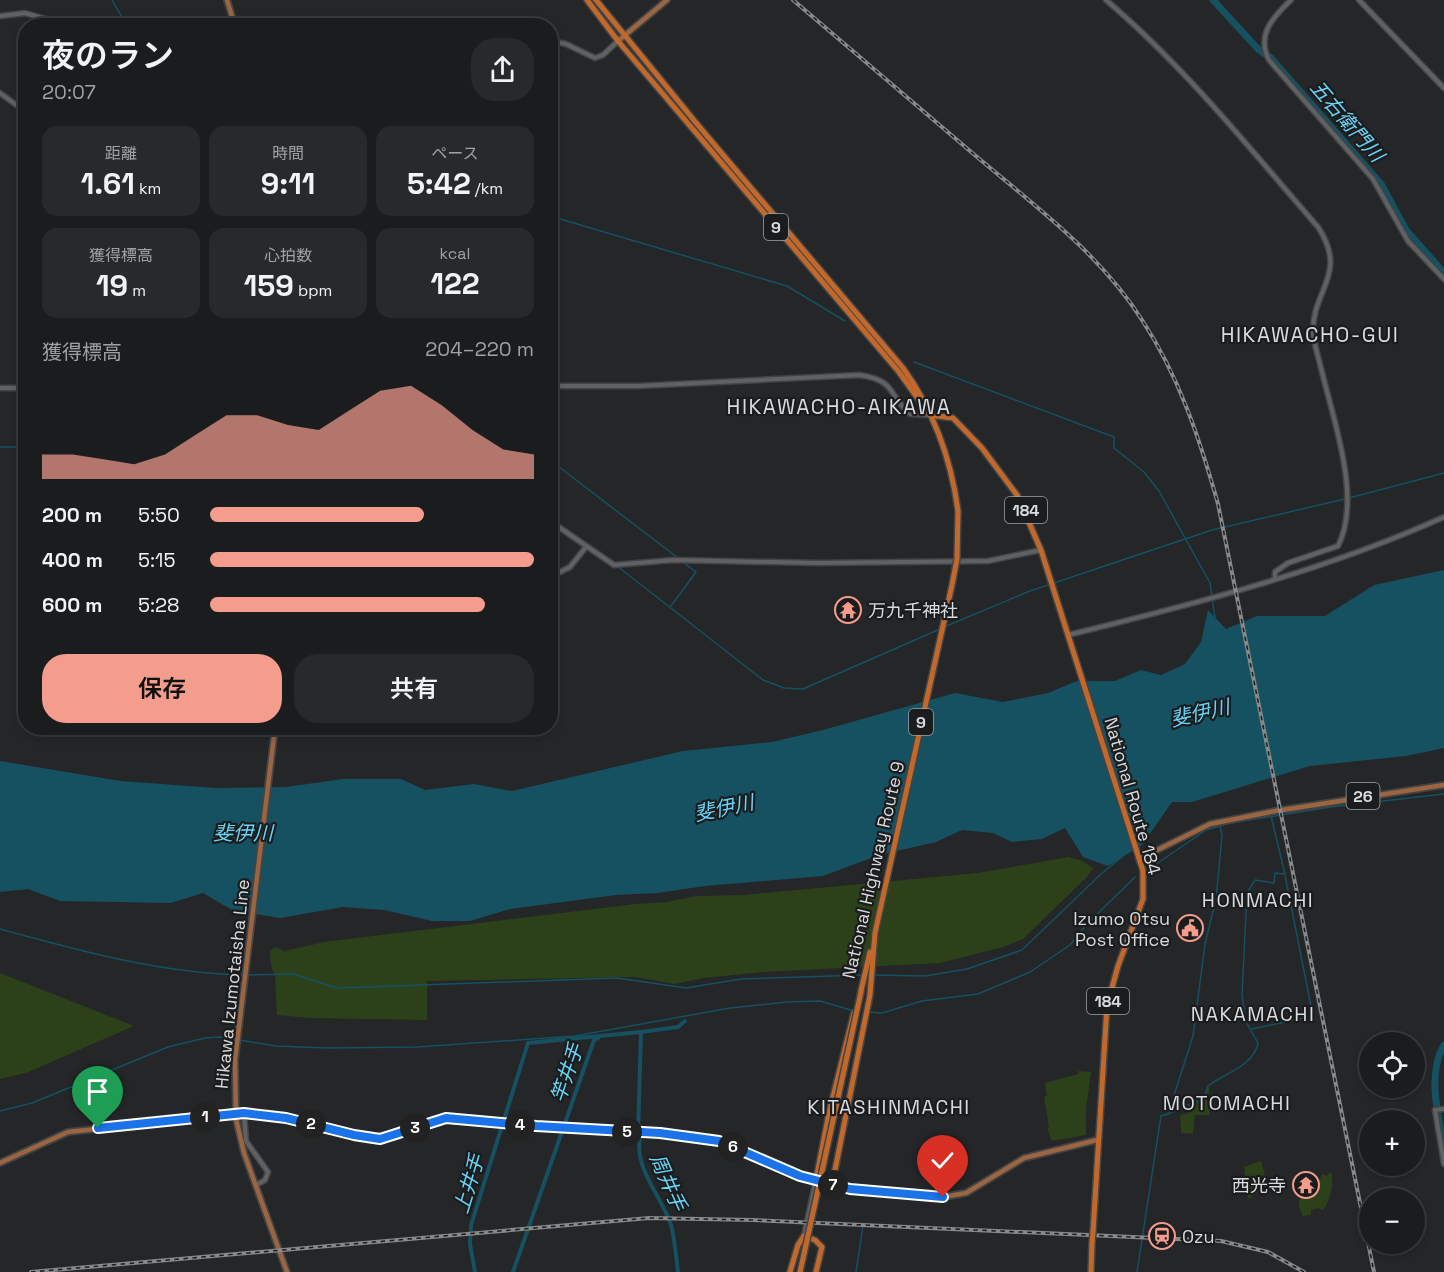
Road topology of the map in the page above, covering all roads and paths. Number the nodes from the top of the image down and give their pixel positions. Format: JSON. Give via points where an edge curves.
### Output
{"nodes":[{"id":1,"x":226,"y":0,"type":"edge"},
{"id":2,"x":587,"y":0,"type":"edge"},
{"id":3,"x":596,"y":0,"type":"edge"},
{"id":4,"x":667,"y":0,"type":"edge"},
{"id":5,"x":1106,"y":0,"type":"edge"},
{"id":6,"x":1291,"y":0,"type":"edge"},
{"id":7,"x":1359,"y":0,"type":"edge"},
{"id":8,"x":0,"y":16,"type":"edge"},
{"id":9,"x":43,"y":18,"type":"edge"},
{"id":10,"x":232,"y":18,"type":"edge"},
{"id":11,"x":625,"y":35,"type":"junction"},
{"id":12,"x":618,"y":41,"type":"junction"},
{"id":13,"x":558,"y":42,"type":"edge"},
{"id":14,"x":1444,"y":88,"type":"edge"},
{"id":15,"x":0,"y":93,"type":"edge"},
{"id":16,"x":18,"y":106,"type":"edge"},
{"id":17,"x":1444,"y":279,"type":"edge"},
{"id":18,"x":558,"y":386,"type":"edge"},
{"id":19,"x":0,"y":388,"type":"edge"},
{"id":20,"x":18,"y":388,"type":"edge"},
{"id":21,"x":930,"y":415,"type":"junction"},
{"id":22,"x":1444,"y":517,"type":"edge"},
{"id":23,"x":558,"y":527,"type":"edge"},
{"id":24,"x":586,"y":547,"type":"junction"},
{"id":25,"x":1041,"y":550,"type":"junction"},
{"id":26,"x":558,"y":573,"type":"edge"},
{"id":27,"x":1275,"y":578,"type":"junction"},
{"id":28,"x":1068,"y":635,"type":"junction"},
{"id":29,"x":274,"y":735,"type":"edge"},
{"id":30,"x":1444,"y":785,"type":"edge"},
{"id":31,"x":1139,"y":856,"type":"junction"},
{"id":32,"x":875,"y":933,"type":"junction"},
{"id":33,"x":861,"y":992,"type":"junction"},
{"id":34,"x":1444,"y":1109,"type":"edge"},
{"id":35,"x":244,"y":1113,"type":"junction"},
{"id":36,"x":1097,"y":1140,"type":"junction"},
{"id":37,"x":0,"y":1163,"type":"edge"},
{"id":38,"x":1444,"y":1164,"type":"edge"},
{"id":39,"x":816,"y":1180,"type":"junction"},
{"id":40,"x":256,"y":1185,"type":"junction"},
{"id":41,"x":832,"y":1185,"type":"junction"},
{"id":42,"x":804,"y":1236,"type":"junction"},
{"id":43,"x":287,"y":1272,"type":"edge"},
{"id":44,"x":790,"y":1272,"type":"edge"},
{"id":45,"x":800,"y":1272,"type":"edge"},
{"id":46,"x":816,"y":1272,"type":"edge"},
{"id":47,"x":1090,"y":1272,"type":"edge"}],
"edges":[{"from":1,"to":10,"type":"main road"},
{"from":2,"to":12,"type":"highway","name":"National Highway Route 9","number":"9"},
{"from":3,"to":11,"type":"highway","name":"National Highway Route 9","number":"9"},
{"from":4,"to":11,"type":"main road"},
{"from":5,"to":27,"type":"street","via":[[1155,44],[1195,88],[1318,227],[1329,248],[1330,268],[1313,331],[1348,482],[1346,517],[1338,546],[1279,568]]},
{"from":6,"to":17,"type":"street","via":[[1266,31],[1264,46],[1269,60],[1373,179],[1408,241]]},
{"from":7,"to":14,"type":"street"},
{"from":8,"to":9,"type":"street","via":[[26,13]]},
{"from":11,"to":12,"type":"main road"},
{"from":11,"to":21,"type":"highway","name":"National Highway Route 9","number":"9","via":[[898,361]]},
{"from":12,"to":13,"type":"street","via":[[595,57]]},
{"from":12,"to":21,"type":"highway","name":"National Highway Route 9","number":"9","via":[[838,298]]},
{"from":15,"to":16,"type":"street"},
{"from":18,"to":21,"type":"street","via":[[859,375],[884,383],[910,414]]},
{"from":19,"to":20,"type":"street"},
{"from":21,"to":25,"type":"highway","name":"National Route 184","number":"184","via":[[956,420],[989,456],[1025,508]]},
{"from":21,"to":32,"type":"highway","name":"National Highway Route 9","number":"9","bridge":true,"via":[[950,463],[958,511],[957,559]]},
{"from":22,"to":27,"type":"street","via":[[1334,561]]},
{"from":23,"to":24,"type":"street"},
{"from":24,"to":25,"type":"street","via":[[614,565],[623,566],[673,560],[988,561]]},
{"from":24,"to":26,"type":"street","via":[[570,567]]},
{"from":25,"to":28,"type":"highway","name":"National Route 184","number":"184"},
{"from":27,"to":28,"type":"street"},
{"from":28,"to":31,"type":"highway","name":"National Route 184","number":"184"},
{"from":29,"to":40,"type":"main road","name":"Hikawa Izumotaisha Line","bridge":true,"via":[[235,1060],[236,1119]]},
{"from":30,"to":31,"type":"main road","number":"26","via":[[1210,824]]},
{"from":31,"to":36,"type":"highway","name":"National Route 184","number":"184","via":[[1143,899],[1107,1006]]},
{"from":32,"to":33,"type":"highway","name":"National Highway Route 9","number":"9"},
{"from":32,"to":41,"type":"highway","number":"9","via":[[870,995]]},
{"from":33,"to":39,"type":"highway","number":"9","bridge":true,"via":[[848,1033]]},
{"from":33,"to":45,"type":"highway","name":"National Highway Route 9","number":"9","bridge":true},
{"from":34,"to":38,"type":"street","via":[[1435,1110]]},
{"from":35,"to":37,"type":"main road","via":[[68,1132]]},
{"from":35,"to":39,"type":"main road","via":[[286,1118],[370,1138],[390,1137],[446,1118],[693,1135],[719,1141]]},
{"from":35,"to":40,"type":"street","via":[[246,1141],[268,1172],[265,1180]]},
{"from":36,"to":41,"type":"main road","via":[[1024,1158],[958,1195],[886,1194]]},
{"from":36,"to":47,"type":"highway","name":"National Route 184","number":"184","bridge":true},
{"from":39,"to":41,"type":"main road"},
{"from":39,"to":42,"type":"street"},
{"from":40,"to":43,"type":"main road","name":"Hikawa Izumotaisha Line"},
{"from":42,"to":44,"type":"highway"},
{"from":42,"to":46,"type":"highway","via":[[822,1247]]}]}
